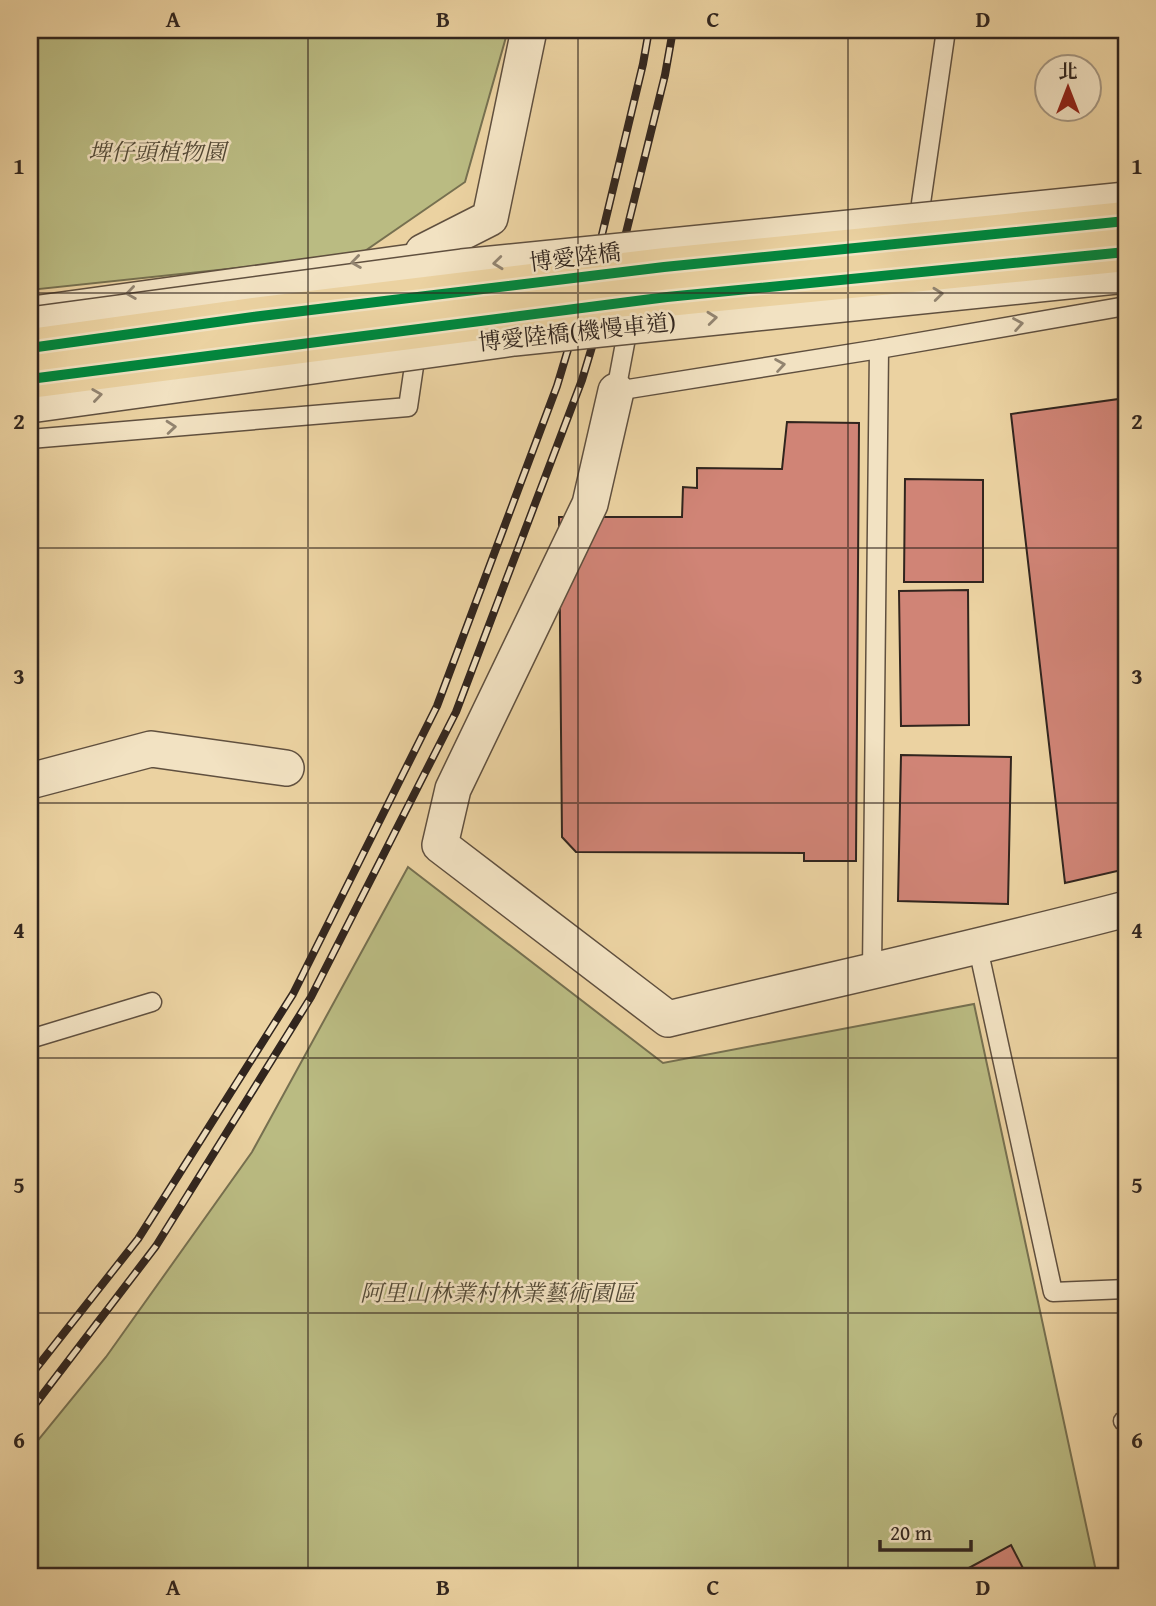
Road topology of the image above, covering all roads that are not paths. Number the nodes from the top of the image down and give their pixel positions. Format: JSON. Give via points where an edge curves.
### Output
{"nodes":[{"id":1,"x":529,"y":30,"type":"edge"},
{"id":2,"x":946,"y":30,"type":"edge"},
{"id":3,"x":1118,"y":190,"type":"edge"},
{"id":4,"x":921,"y":203,"type":"junction"},
{"id":5,"x":1126,"y":221,"type":"edge"},
{"id":6,"x":424,"y":252,"type":"junction"},
{"id":7,"x":1126,"y":252,"type":"edge"},
{"id":8,"x":1126,"y":275,"type":"edge"},
{"id":9,"x":30,"y":306,"type":"edge"},
{"id":10,"x":1126,"y":306,"type":"edge"},
{"id":11,"x":30,"y":325,"type":"edge"},
{"id":12,"x":30,"y":348,"type":"edge"},
{"id":13,"x":879,"y":349,"type":"junction"},
{"id":14,"x":30,"y":379,"type":"edge"},
{"id":15,"x":616,"y":391,"type":"junction"},
{"id":16,"x":30,"y":405,"type":"edge"},
{"id":17,"x":30,"y":439,"type":"edge"},
{"id":18,"x":286,"y":768,"type":"dead end"},
{"id":19,"x":30,"y":780,"type":"edge"},
{"id":20,"x":1126,"y":909,"type":"edge"},
{"id":21,"x":978,"y":948,"type":"junction"},
{"id":22,"x":872,"y":970,"type":"junction"},
{"id":23,"x":152,"y":1002,"type":"dead end"},
{"id":24,"x":30,"y":1039,"type":"edge"},
{"id":25,"x":1126,"y":1289,"type":"edge"}],
"edges":[{"from":1,"to":6,"type":"street","via":[[490,218]]},
{"from":2,"to":4,"type":"lane"},
{"from":3,"to":4,"type":"lane"},
{"from":3,"to":11,"type":"street","one_way":true,"bridge":true,"via":[[462,267]]},
{"from":4,"to":15,"type":"lane","via":[[648,231]]},
{"from":5,"to":12,"type":"main road","name":"博愛陸橋","bridge":true,"via":[[650,269]]},
{"from":6,"to":9,"type":"lane","one_way":true},
{"from":17,"to":6,"type":"lane","one_way":true,"via":[[408,407],[424,293]]},
{"from":7,"to":14,"type":"main road","bridge":true,"via":[[667,297]]},
{"from":16,"to":8,"type":"street","name":"博愛陸橋(機慢車道)","one_way":true,"bridge":true,"via":[[501,339]]},
{"from":13,"to":10,"type":"lane","one_way":true},
{"from":15,"to":13,"type":"lane","one_way":true},
{"from":13,"to":22,"type":"lane"},
{"from":15,"to":22,"type":"street","via":[[590,504],[453,789],[440,845],[668,1019]]},
{"from":18,"to":19,"type":"street","via":[[151,750]]},
{"from":20,"to":21,"type":"street"},
{"from":21,"to":22,"type":"street"},
{"from":21,"to":25,"type":"lane","via":[[1054,1292]]},
{"from":23,"to":24,"type":"lane"}]}
